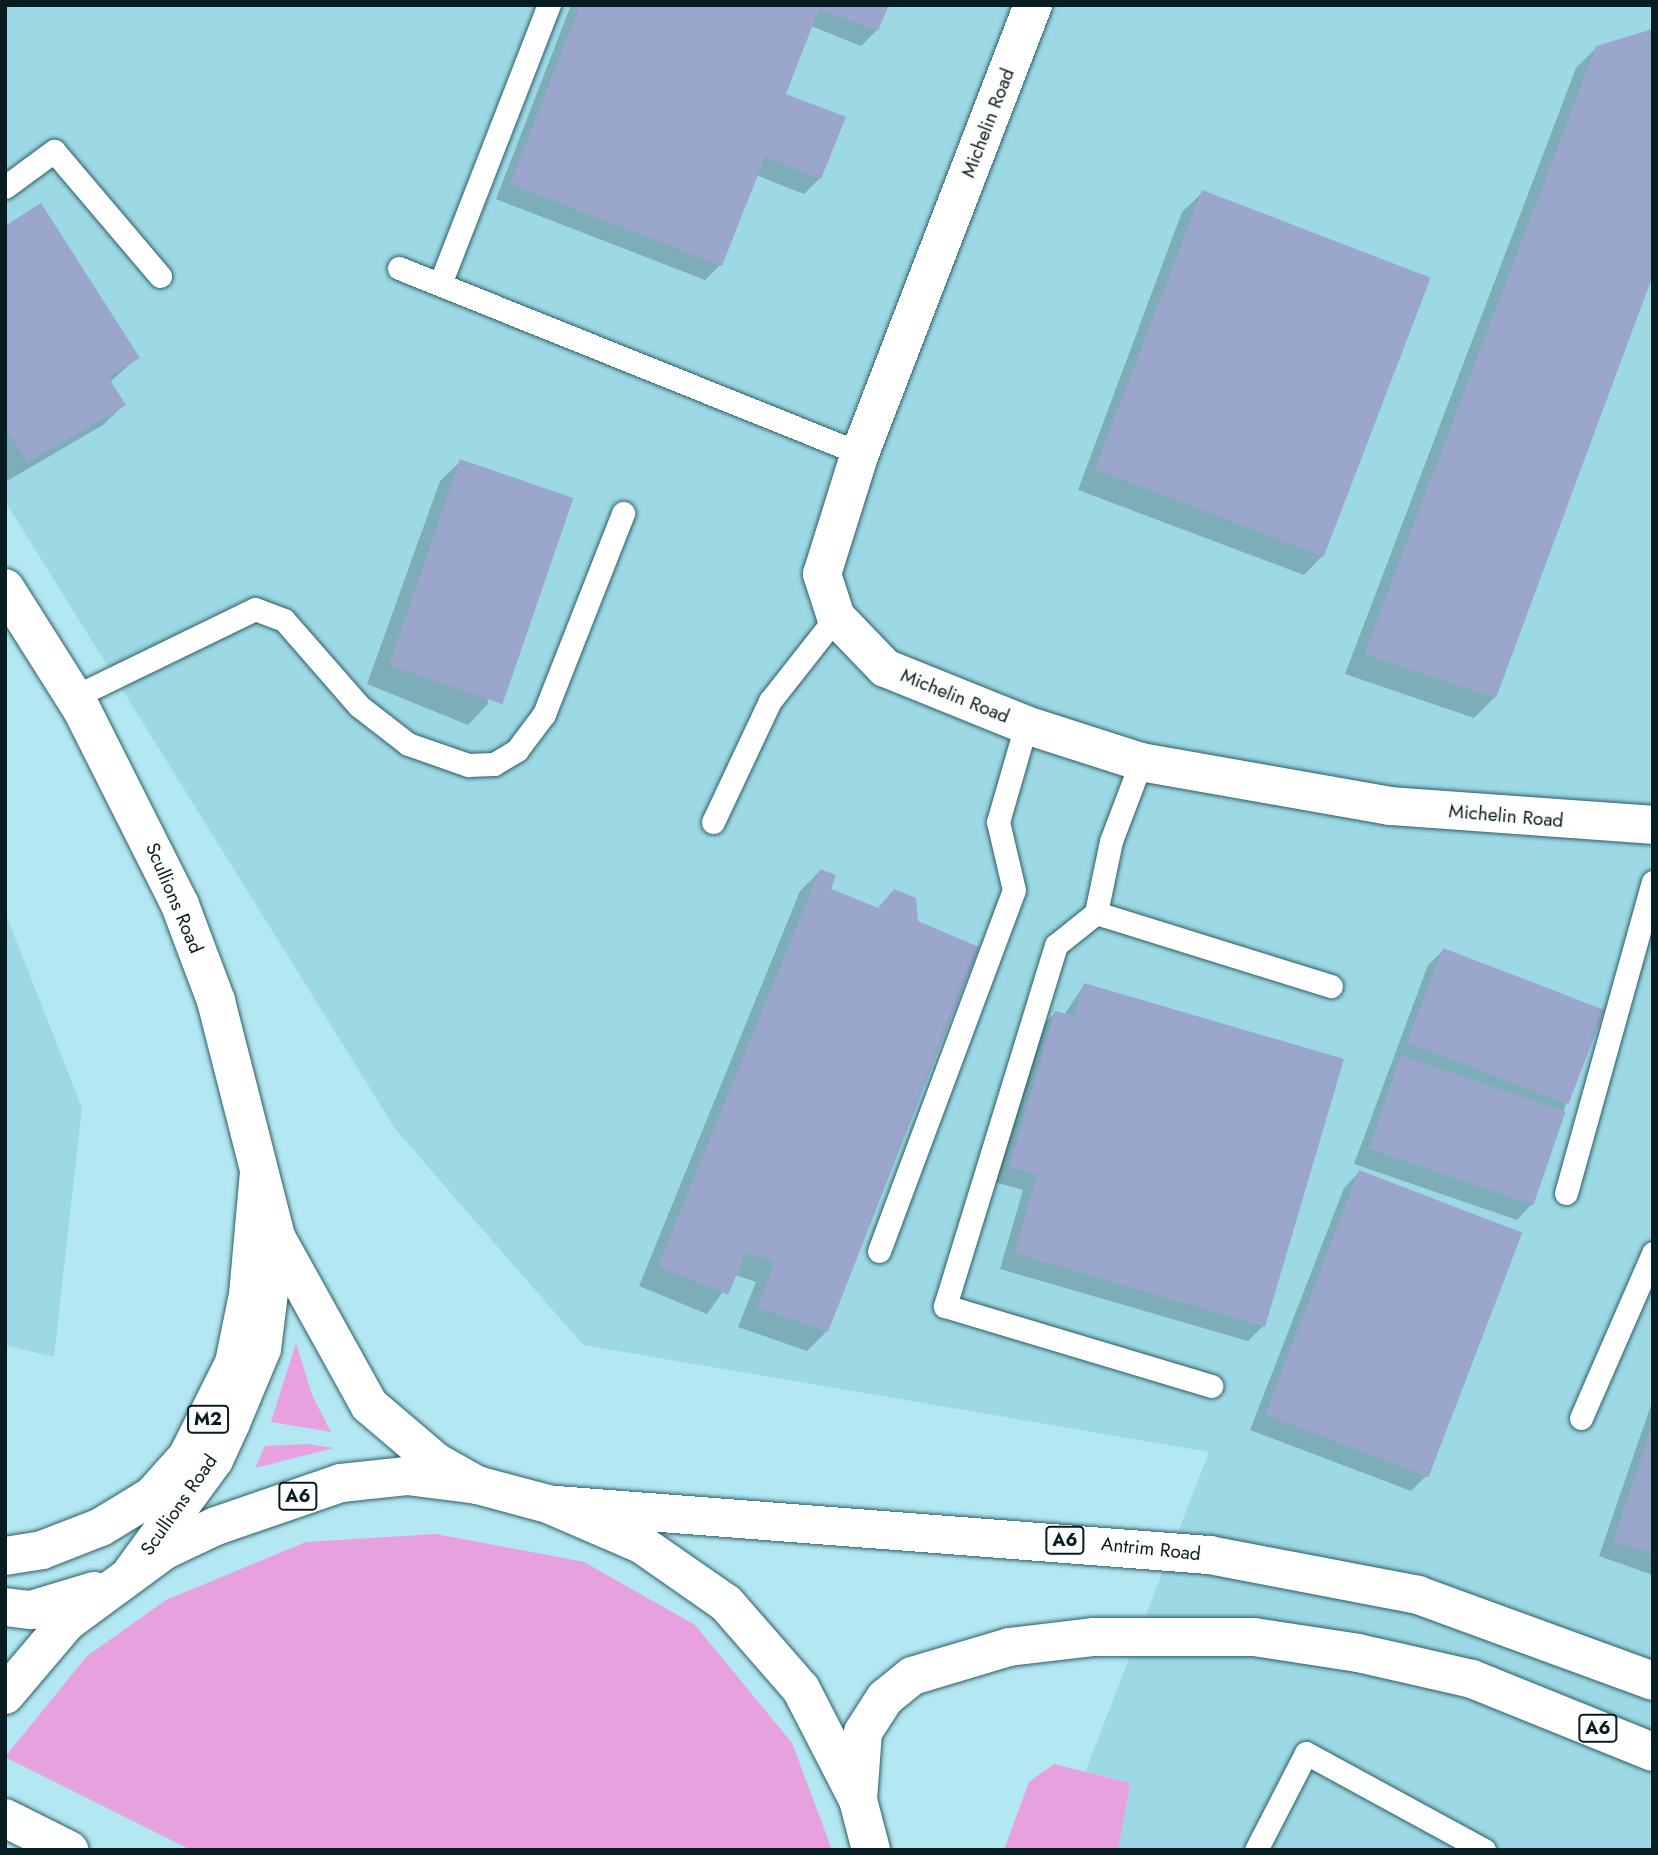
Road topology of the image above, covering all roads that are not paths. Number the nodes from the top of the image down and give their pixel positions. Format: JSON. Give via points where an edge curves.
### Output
{"nodes":[{"id":1,"x":549,"y":5,"type":"edge"},
{"id":2,"x":1033,"y":5,"type":"edge"},
{"id":3,"x":5,"y":187,"type":"edge"},
{"id":4,"x":399,"y":268,"type":"dead end"},
{"id":5,"x":160,"y":276,"type":"dead end"},
{"id":6,"x":440,"y":284,"type":"junction"},
{"id":7,"x":860,"y":453,"type":"junction"},
{"id":8,"x":623,"y":513,"type":"dead end"},
{"id":9,"x":5,"y":588,"type":"edge"},
{"id":10,"x":836,"y":617,"type":"junction"},
{"id":11,"x":74,"y":697,"type":"junction"},
{"id":12,"x":1026,"y":725,"type":"junction"},
{"id":13,"x":1141,"y":762,"type":"junction"},
{"id":14,"x":713,"y":822,"type":"dead end"},
{"id":15,"x":1653,"y":825,"type":"edge"},
{"id":16,"x":1653,"y":883,"type":"edge"},
{"id":17,"x":1096,"y":913,"type":"junction"},
{"id":18,"x":1331,"y":986,"type":"dead end"},
{"id":19,"x":259,"y":1171,"type":"junction"},
{"id":20,"x":1566,"y":1193,"type":"dead end"},
{"id":21,"x":276,"y":1237,"type":"junction"},
{"id":22,"x":880,"y":1251,"type":"dead end"},
{"id":23,"x":1653,"y":1254,"type":"edge"},
{"id":24,"x":1211,"y":1386,"type":"dead end"},
{"id":25,"x":1581,"y":1419,"type":"dead end"},
{"id":26,"x":477,"y":1485,"type":"junction"},
{"id":27,"x":548,"y":1504,"type":"junction"},
{"id":28,"x":5,"y":1556,"type":"edge"},
{"id":29,"x":127,"y":1576,"type":"junction"},
{"id":30,"x":5,"y":1607,"type":"edge"},
{"id":31,"x":1653,"y":1681,"type":"edge"},
{"id":32,"x":5,"y":1695,"type":"edge"},
{"id":33,"x":1653,"y":1752,"type":"edge"},
{"id":34,"x":5,"y":1818,"type":"edge"},
{"id":35,"x":868,"y":1830,"type":"edge"},
{"id":36,"x":69,"y":1850,"type":"edge"},
{"id":37,"x":1256,"y":1850,"type":"edge"},
{"id":38,"x":1485,"y":1850,"type":"edge"}],
"edges":[{"from":1,"to":6,"type":"lane"},
{"from":2,"to":7,"type":"main road","name":"Michelin Road"},
{"from":3,"to":5,"type":"lane","via":[[54,151]]},
{"from":4,"to":6,"type":"lane"},
{"from":6,"to":7,"type":"lane"},
{"from":7,"to":10,"type":"main road","name":"Michelin Road","via":[[822,574]]},
{"from":8,"to":11,"type":"lane","via":[[544,714],[517,750],[494,764],[468,765],[408,744],[359,706],[284,620],[255,609]]},
{"from":9,"to":11,"type":"main road","name":"Scullions Road"},
{"from":10,"to":12,"type":"main road","name":"Michelin Road","via":[[885,667]]},
{"from":10,"to":14,"type":"lane","via":[[770,701]]},
{"from":11,"to":19,"type":"main road","name":"Scullions Road","via":[[180,905],[216,1001]]},
{"from":12,"to":13,"type":"main road","name":"Michelin Road"},
{"from":12,"to":22,"type":"lane","via":[[998,822],[1014,890]]},
{"from":13,"to":15,"type":"main road","name":"Michelin Road","via":[[1390,806]]},
{"from":13,"to":17,"type":"lane","via":[[1111,841]]},
{"from":16,"to":20,"type":"lane"},
{"from":17,"to":18,"type":"lane"},
{"from":17,"to":24,"type":"lane","via":[[1056,945],[944,1306]]},
{"from":19,"to":21,"type":"main road","name":"Scullions Road"},
{"from":19,"to":28,"type":"main road","number":"M2","via":[[248,1295],[234,1363],[187,1457],[152,1496],[101,1527],[42,1550]]},
{"from":21,"to":26,"type":"main road","name":"Scullions Road","via":[[369,1405],[436,1462]]},
{"from":21,"to":29,"type":"main road","name":"Scullions Road","via":[[262,1349],[236,1411],[214,1460]]},
{"from":23,"to":25,"type":"lane"},
{"from":26,"to":27,"type":"main road","number":"A6"},
{"from":26,"to":29,"type":"main road","number":"A6","via":[[407,1476],[341,1483],[216,1526]]},
{"from":27,"to":31,"type":"main road","name":"Antrim Road","number":"A6","via":[[1209,1555],[1418,1595]]},
{"from":27,"to":35,"type":"main road","number":"A6","via":[[641,1544],[726,1603],[801,1689]]},
{"from":29,"to":30,"type":"main road","via":[[66,1604]]},
{"from":29,"to":32,"type":"main road","number":"A6","via":[[67,1622]]},
{"from":33,"to":35,"type":"main road","number":"A6","via":[[1472,1679],[1358,1653],[1254,1637],[1108,1636],[1009,1647],[912,1676],[885,1698],[863,1732]]},
{"from":34,"to":36,"type":"main road"},
{"from":37,"to":38,"type":"lane","via":[[1306,1753]]}]}
